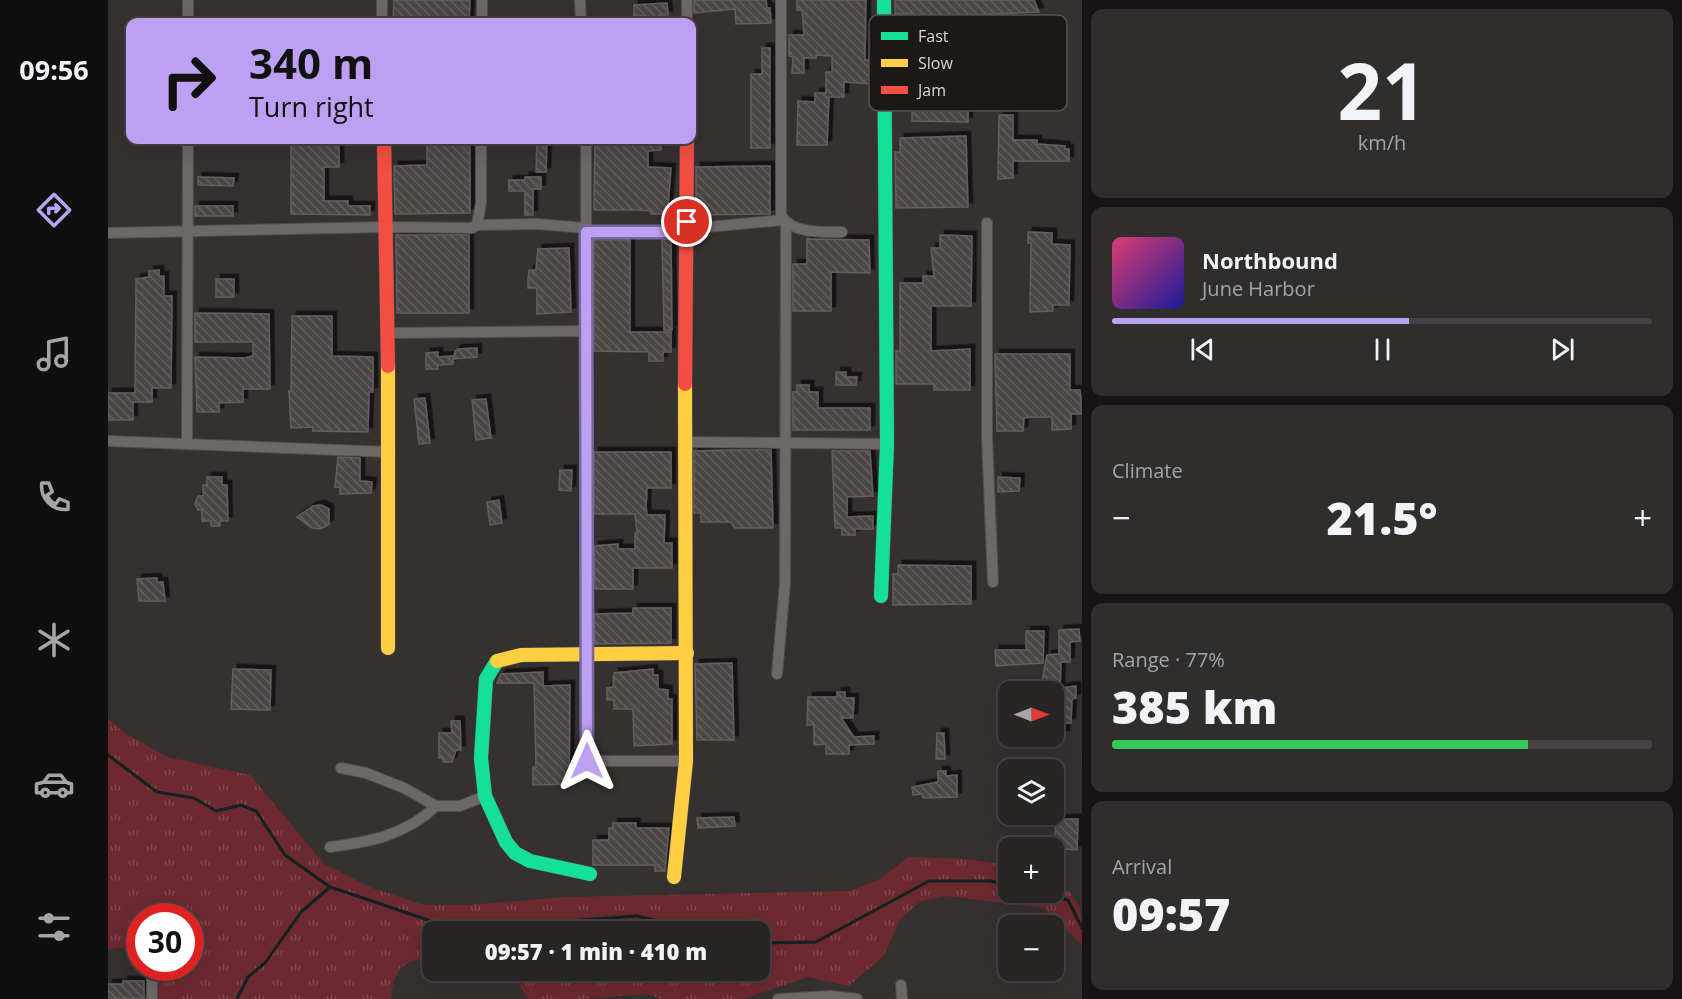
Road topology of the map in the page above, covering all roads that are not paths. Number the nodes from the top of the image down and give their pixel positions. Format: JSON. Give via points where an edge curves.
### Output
{"nodes":[{"id":1,"x":188,"y":0,"type":"edge"},
{"id":2,"x":382,"y":0,"type":"edge"},
{"id":3,"x":482,"y":0,"type":"edge"},
{"id":4,"x":580,"y":0,"type":"edge"},
{"id":5,"x":687,"y":0,"type":"edge"},
{"id":6,"x":781,"y":0,"type":"edge"},
{"id":7,"x":884,"y":0,"type":"edge"},
{"id":8,"x":884,"y":15,"type":"edge"},
{"id":9,"x":188,"y":18,"type":"edge"},
{"id":10,"x":382,"y":18,"type":"edge"},
{"id":11,"x":482,"y":18,"type":"edge"},
{"id":12,"x":581,"y":18,"type":"edge"},
{"id":13,"x":687,"y":18,"type":"edge"},
{"id":14,"x":885,"y":111,"type":"edge"},
{"id":15,"x":188,"y":144,"type":"edge"},
{"id":16,"x":384,"y":144,"type":"edge"},
{"id":17,"x":481,"y":144,"type":"edge"},
{"id":18,"x":586,"y":144,"type":"edge"},
{"id":19,"x":687,"y":144,"type":"edge"},
{"id":20,"x":785,"y":221,"type":"junction"},
{"id":21,"x":987,"y":223,"type":"dead end"},
{"id":22,"x":477,"y":225,"type":"junction"},
{"id":23,"x":686,"y":226,"type":"junction"},
{"id":24,"x":386,"y":227,"type":"junction"},
{"id":25,"x":586,"y":230,"type":"junction"},
{"id":26,"x":842,"y":232,"type":"dead end"},
{"id":27,"x":108,"y":233,"type":"edge"},
{"id":28,"x":186,"y":233,"type":"junction"},
{"id":29,"x":586,"y":332,"type":"junction"},
{"id":30,"x":388,"y":333,"type":"junction"},
{"id":31,"x":108,"y":441,"type":"edge"},
{"id":32,"x":187,"y":442,"type":"junction"},
{"id":33,"x":684,"y":442,"type":"junction"},
{"id":34,"x":785,"y":442,"type":"junction"},
{"id":35,"x":887,"y":444,"type":"junction"},
{"id":36,"x":390,"y":452,"type":"junction"},
{"id":37,"x":993,"y":582,"type":"dead end"},
{"id":38,"x":881,"y":596,"type":"dead end"},
{"id":39,"x":388,"y":648,"type":"dead end"},
{"id":40,"x":687,"y":653,"type":"dead end"},
{"id":41,"x":777,"y":674,"type":"dead end"},
{"id":42,"x":686,"y":761,"type":"junction"},
{"id":43,"x":341,"y":768,"type":"dead end"},
{"id":44,"x":485,"y":796,"type":"junction"},
{"id":45,"x":436,"y":806,"type":"junction"},
{"id":46,"x":330,"y":847,"type":"dead end"},
{"id":47,"x":590,"y":874,"type":"dead end"},
{"id":48,"x":674,"y":877,"type":"dead end"},
{"id":49,"x":152,"y":981,"type":"edge"},
{"id":50,"x":901,"y":986,"type":"dead end"},
{"id":51,"x":152,"y":999,"type":"edge"},
{"id":52,"x":778,"y":999,"type":"edge"},
{"id":53,"x":857,"y":999,"type":"edge"},
{"id":54,"x":902,"y":999,"type":"edge"}],
"edges":[{"from":1,"to":9,"type":"street"},
{"from":2,"to":10,"type":"street"},
{"from":3,"to":11,"type":"street"},
{"from":4,"to":12,"type":"street"},
{"from":5,"to":13,"type":"street"},
{"from":6,"to":20,"type":"street","via":[[779,201]]},
{"from":7,"to":8,"type":"street"},
{"from":14,"to":35,"type":"street"},
{"from":15,"to":28,"type":"street"},
{"from":16,"to":24,"type":"street"},
{"from":17,"to":22,"type":"street"},
{"from":18,"to":25,"type":"street"},
{"from":19,"to":23,"type":"street"},
{"from":20,"to":23,"type":"street"},
{"from":20,"to":26,"type":"street","via":[[815,232]]},
{"from":20,"to":34,"type":"street"},
{"from":21,"to":37,"type":"street","via":[[987,436]]},
{"from":22,"to":24,"type":"street"},
{"from":22,"to":25,"type":"street","via":[[537,224]]},
{"from":23,"to":25,"type":"street","via":[[668,232]]},
{"from":23,"to":33,"type":"street"},
{"from":24,"to":28,"type":"street"},
{"from":24,"to":30,"type":"street"},
{"from":25,"to":29,"type":"street"},
{"from":27,"to":28,"type":"street"},
{"from":28,"to":32,"type":"street"},
{"from":29,"to":30,"type":"street"},
{"from":29,"to":42,"type":"street","via":[[587,761]]},
{"from":30,"to":36,"type":"street"},
{"from":31,"to":32,"type":"street"},
{"from":32,"to":36,"type":"street"},
{"from":33,"to":34,"type":"street"},
{"from":33,"to":42,"type":"street"},
{"from":34,"to":35,"type":"street"},
{"from":34,"to":41,"type":"street","via":[[785,583]]},
{"from":35,"to":38,"type":"street"},
{"from":36,"to":39,"type":"street"},
{"from":40,"to":44,"type":"street","via":[[521,655],[497,661],[486,679],[481,758]]},
{"from":42,"to":48,"type":"street"},
{"from":43,"to":45,"type":"street","via":[[404,788]]},
{"from":44,"to":45,"type":"street","via":[[460,806]]},
{"from":44,"to":47,"type":"street","via":[[515,853],[530,861]]},
{"from":45,"to":46,"type":"street","via":[[406,830],[362,843]]},
{"from":49,"to":51,"type":"street"},
{"from":50,"to":54,"type":"street"},
{"from":52,"to":53,"type":"street"}]}
